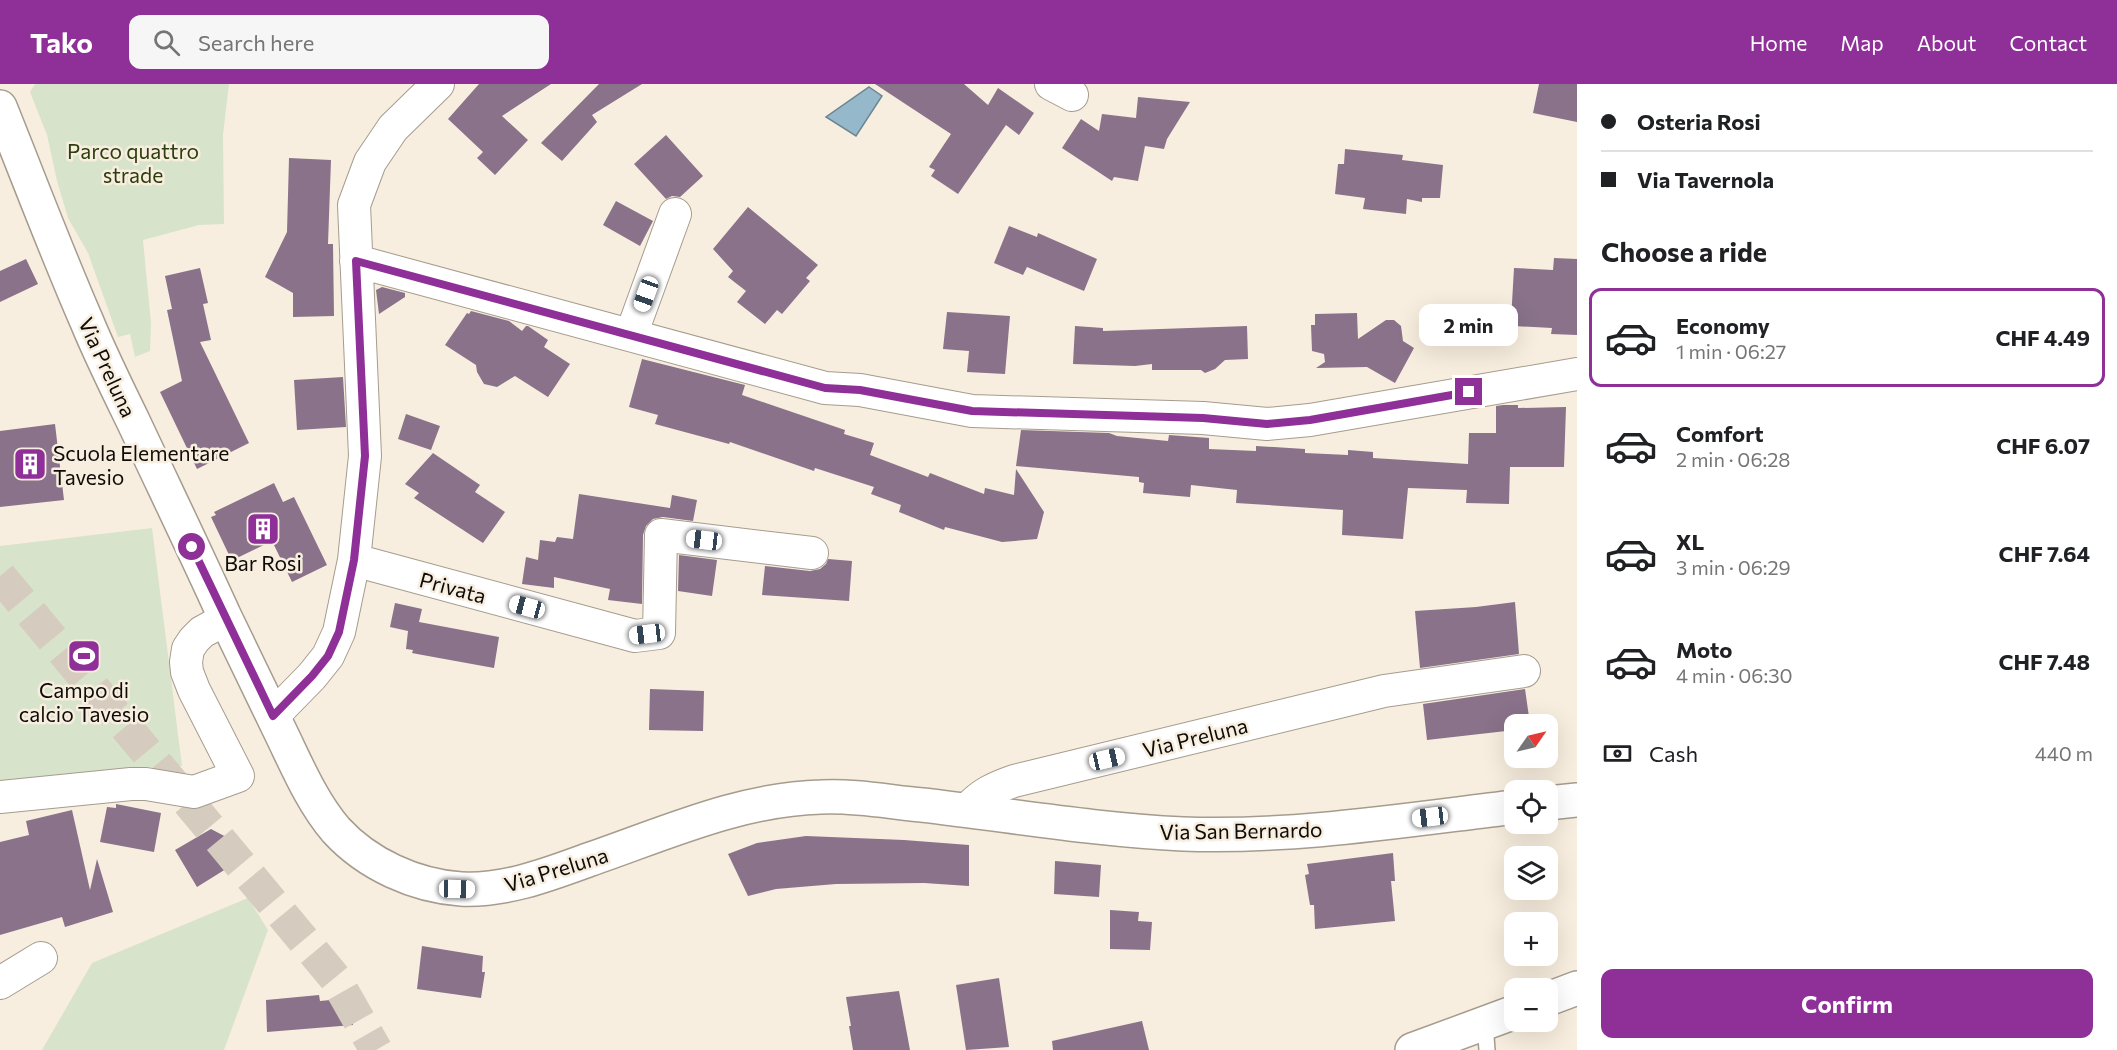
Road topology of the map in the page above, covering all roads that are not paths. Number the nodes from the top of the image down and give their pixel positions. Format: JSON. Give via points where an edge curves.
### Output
{"nodes":[{"id":1,"x":438,"y":84,"type":"edge"},
{"id":2,"x":0,"y":107,"type":"edge"},
{"id":3,"x":675,"y":214,"type":"dead end"},
{"id":4,"x":356,"y":261,"type":"junction"},
{"id":5,"x":631,"y":334,"type":"junction"},
{"id":6,"x":1577,"y":374,"type":"edge"},
{"id":7,"x":812,"y":553,"type":"dead end"},
{"id":8,"x":354,"y":560,"type":"junction"},
{"id":9,"x":226,"y":619,"type":"junction"},
{"id":10,"x":1524,"y":671,"type":"dead end"},
{"id":11,"x":273,"y":716,"type":"junction"},
{"id":12,"x":0,"y":797,"type":"edge"},
{"id":13,"x":1577,"y":800,"type":"edge"},
{"id":14,"x":1558,"y":802,"type":"edge"},
{"id":15,"x":1504,"y":808,"type":"edge"},
{"id":16,"x":967,"y":810,"type":"junction"},
{"id":17,"x":41,"y":958,"type":"dead end"},
{"id":18,"x":0,"y":983,"type":"edge"},
{"id":19,"x":1577,"y":988,"type":"edge"},
{"id":20,"x":1558,"y":995,"type":"edge"},
{"id":21,"x":1504,"y":1021,"type":"edge"},
{"id":22,"x":1486,"y":1036,"type":"edge"},
{"id":23,"x":1412,"y":1050,"type":"edge"}],
"edges":[{"from":1,"to":4,"type":"street","via":[[393,128],[370,162],[354,206]]},
{"from":2,"to":9,"type":"street","name":"Via Preluna","via":[[88,326]]},
{"from":3,"to":5,"type":"street"},
{"from":4,"to":5,"type":"street"},
{"from":4,"to":8,"type":"street","via":[[365,456]]},
{"from":5,"to":6,"type":"street","via":[[825,388],[860,390],[972,411],[1203,418],[1267,424]]},
{"from":7,"to":8,"type":"street","name":"Privata","via":[[661,535],[659,633],[635,636]]},
{"from":8,"to":11,"type":"street","via":[[339,632],[328,656]]},
{"from":9,"to":11,"type":"street","name":"Via Preluna"},
{"from":9,"to":12,"type":"street","via":[[194,640],[186,662],[194,690],[238,776],[194,792],[131,784]]},
{"from":10,"to":16,"type":"street","name":"Via Preluna","via":[[1384,691],[1014,781],[979,796]]},
{"from":11,"to":16,"type":"street","name":"Via Preluna","via":[[305,782],[336,830],[380,864],[437,886],[503,887],[724,813],[793,798],[830,796]]},
{"from":13,"to":14,"type":"street"},
{"from":15,"to":16,"type":"street","name":"Via San Bernardo","via":[[1353,826],[1236,834],[1115,829]]},
{"from":17,"to":18,"type":"street"},
{"from":19,"to":20,"type":"street"},
{"from":21,"to":22,"type":"street"},
{"from":22,"to":23,"type":"street"}]}
